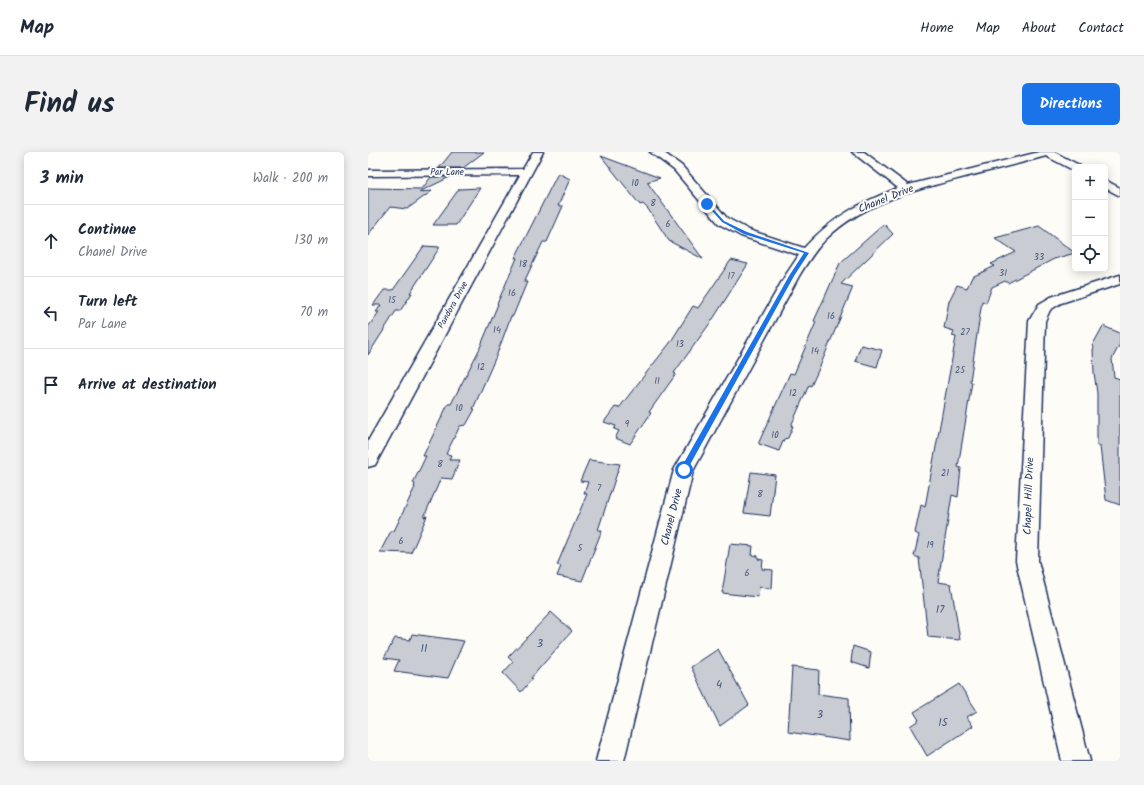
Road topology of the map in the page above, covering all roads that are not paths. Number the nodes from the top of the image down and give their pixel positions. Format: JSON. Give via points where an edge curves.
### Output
{"nodes":[{"id":1,"x":538,"y":152,"type":"edge"},
{"id":2,"x":654,"y":152,"type":"edge"},
{"id":3,"x":857,"y":152,"type":"edge"},
{"id":4,"x":1046,"y":152,"type":"edge"},
{"id":5,"x":1072,"y":165,"type":"edge"},
{"id":6,"x":526,"y":172,"type":"junction"},
{"id":7,"x":368,"y":173,"type":"edge"},
{"id":8,"x":1108,"y":185,"type":"edge"},
{"id":9,"x":906,"y":189,"type":"junction"},
{"id":10,"x":1120,"y":193,"type":"edge"},
{"id":11,"x":807,"y":253,"type":"junction"},
{"id":12,"x":1120,"y":279,"type":"edge"},
{"id":13,"x":368,"y":459,"type":"edge"},
{"id":14,"x":610,"y":761,"type":"edge"},
{"id":15,"x":1076,"y":761,"type":"edge"}],
"edges":[{"from":1,"to":6,"type":"street","name":"Pandora Drive"},
{"from":2,"to":11,"type":"street","via":[[678,168],[723,221],[746,233]]},
{"from":3,"to":9,"type":"street"},
{"from":4,"to":5,"type":"street"},
{"from":4,"to":9,"type":"street","name":"Chanel Drive"},
{"from":6,"to":7,"type":"street","name":"Par Lane"},
{"from":6,"to":13,"type":"street","name":"Pandora Drive"},
{"from":8,"to":10,"type":"street"},
{"from":9,"to":11,"type":"street","name":"Chanel Drive","via":[[853,212],[835,225]]},
{"from":11,"to":14,"type":"street","name":"Chanel Drive","via":[[684,470]]},
{"from":12,"to":15,"type":"street","name":"Chapel Hill Drive","via":[[1056,300],[1044,307],[1037,321],[1027,562]]}]}
